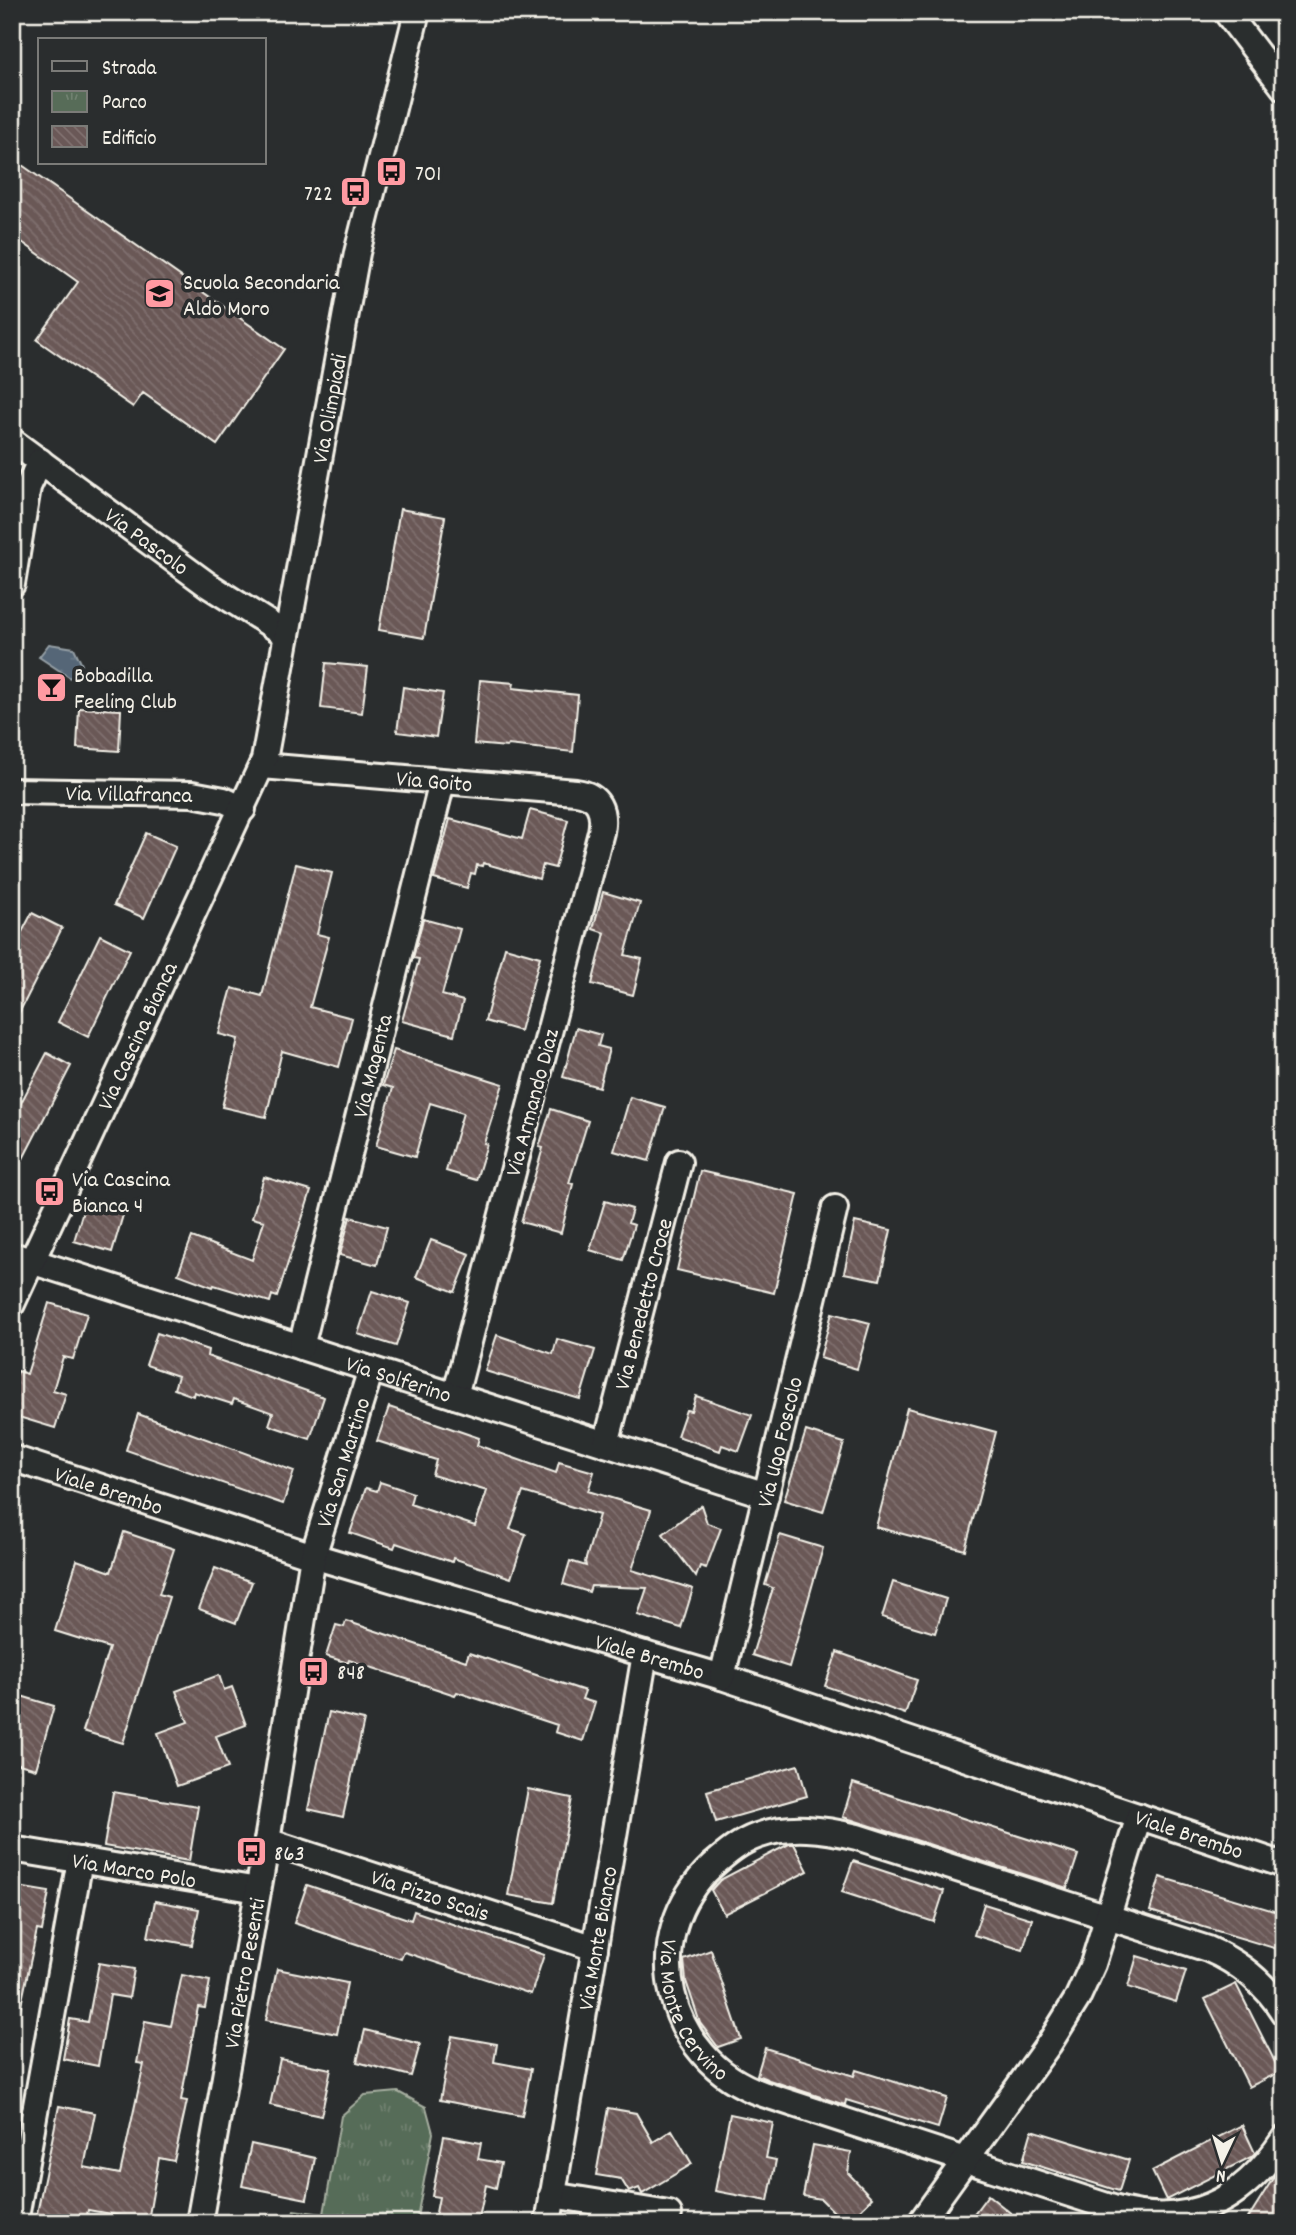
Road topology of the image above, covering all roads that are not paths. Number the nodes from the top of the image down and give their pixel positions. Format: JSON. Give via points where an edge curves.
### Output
{"nodes":[{"id":1,"x":417,"y":12,"type":"edge"},
{"id":2,"x":1226,"y":12,"type":"edge"},
{"id":3,"x":1284,"y":88,"type":"edge"},
{"id":4,"x":12,"y":441,"type":"edge"},
{"id":5,"x":40,"y":461,"type":"junction"},
{"id":6,"x":12,"y":584,"type":"edge"},
{"id":7,"x":286,"y":635,"type":"junction"},
{"id":8,"x":262,"y":766,"type":"junction"},
{"id":9,"x":442,"y":782,"type":"junction"},
{"id":10,"x":12,"y":791,"type":"edge"},
{"id":11,"x":601,"y":807,"type":"joint"},
{"id":12,"x":243,"y":809,"type":"junction"},
{"id":13,"x":679,"y":1162,"type":"dead end"},
{"id":14,"x":835,"y":1208,"type":"dead end"},
{"id":15,"x":22,"y":1258,"type":"edge"},
{"id":16,"x":12,"y":1304,"type":"edge"},
{"id":17,"x":301,"y":1347,"type":"junction"},
{"id":18,"x":371,"y":1369,"type":"junction"},
{"id":19,"x":455,"y":1396,"type":"junction"},
{"id":20,"x":606,"y":1444,"type":"junction"},
{"id":21,"x":12,"y":1458,"type":"edge"},
{"id":22,"x":766,"y":1495,"type":"junction"},
{"id":23,"x":313,"y":1556,"type":"junction"},
{"id":24,"x":645,"y":1654,"type":"junction"},
{"id":25,"x":722,"y":1677,"type":"junction"},
{"id":26,"x":1139,"y":1816,"type":"junction"},
{"id":27,"x":267,"y":1841,"type":"junction"},
{"id":28,"x":12,"y":1849,"type":"edge"},
{"id":29,"x":79,"y":1860,"type":"junction"},
{"id":30,"x":1284,"y":1865,"type":"edge"},
{"id":31,"x":258,"y":1890,"type":"junction"},
{"id":32,"x":1108,"y":1917,"type":"junction"},
{"id":33,"x":595,"y":1948,"type":"junction"},
{"id":34,"x":1284,"y":2013,"type":"edge"},
{"id":35,"x":1284,"y":2139,"type":"edge"},
{"id":36,"x":964,"y":2161,"type":"junction"},
{"id":37,"x":552,"y":2195,"type":"junction"},
{"id":38,"x":669,"y":2214,"type":"dead end"},
{"id":39,"x":15,"y":2223,"type":"edge"},
{"id":40,"x":199,"y":2223,"type":"edge"},
{"id":41,"x":548,"y":2223,"type":"edge"},
{"id":42,"x":920,"y":2223,"type":"edge"}],
"edges":[{"from":1,"to":7,"type":"street","name":"Via Olimpiadi","via":[[357,254]]},
{"from":2,"to":3,"type":"street"},
{"from":4,"to":5,"type":"street","name":"Via Pascolo"},
{"from":5,"to":6,"type":"street","via":[[28,487]]},
{"from":5,"to":7,"type":"street","name":"Via Pascolo","via":[[208,585]]},
{"from":7,"to":8,"type":"street","name":"Via Olimpiadi"},
{"from":8,"to":9,"type":"street","name":"Via Goito"},
{"from":8,"to":12,"type":"street","name":"Via Cascina Bianca"},
{"from":9,"to":11,"type":"street","name":"Via Goito","via":[[582,793]]},
{"from":9,"to":17,"type":"street","name":"Via Magenta"},
{"from":10,"to":12,"type":"street","name":"Via Villafranca","via":[[192,794]]},
{"from":11,"to":19,"type":"street","name":"Via Armando Diaz","via":[[601,832]]},
{"from":12,"to":15,"type":"street","name":"Via Cascina Bianca"},
{"from":13,"to":20,"type":"street","name":"Via Benedetto Croce"},
{"from":14,"to":22,"type":"street","name":"Via Ugo Foscolo"},
{"from":15,"to":16,"type":"street","name":"Via Cascina Bianca"},
{"from":15,"to":17,"type":"street","name":"Via Solferino"},
{"from":17,"to":18,"type":"street","name":"Via Solferino"},
{"from":18,"to":19,"type":"street","name":"Via Solferino"},
{"from":18,"to":23,"type":"street","name":"Via San Martino"},
{"from":19,"to":20,"type":"street","name":"Via Solferino"},
{"from":20,"to":22,"type":"street","name":"Via Solferino"},
{"from":21,"to":23,"type":"street","name":"Viale Brembo"},
{"from":22,"to":25,"type":"street","name":"Via Ugo Foscolo"},
{"from":23,"to":24,"type":"street","name":"Viale Brembo"},
{"from":23,"to":27,"type":"street","name":"Via Pietro Pesenti"},
{"from":24,"to":25,"type":"street","name":"Viale Brembo"},
{"from":24,"to":33,"type":"street","name":"Via Monte Bianco"},
{"from":25,"to":26,"type":"street","name":"Viale Brembo"},
{"from":26,"to":30,"type":"street","name":"Viale Brembo"},
{"from":26,"to":32,"type":"street"},
{"from":27,"to":31,"type":"street","name":"Via Pietro Pesenti"},
{"from":27,"to":33,"type":"street","name":"Via Pizzo Scais"},
{"from":28,"to":29,"type":"street","name":"Via Marco Polo"},
{"from":29,"to":31,"type":"street","name":"Via Marco Polo"},
{"from":29,"to":39,"type":"street"},
{"from":31,"to":40,"type":"street","name":"Via Pietro Pesenti"},
{"from":32,"to":34,"type":"street","name":"Via Monte Cervino","via":[[1227,1958],[1256,1979]]},
{"from":32,"to":36,"type":"street","via":[[1093,1964],[1070,2011]]},
{"from":32,"to":36,"type":"street","name":"Via Monte Cervino","via":[[858,1837],[811,1829],[772,1832],[740,1843],[697,1880],[682,1903],[671,1938],[671,1982],[689,2036],[711,2065],[751,2090]]},
{"from":33,"to":37,"type":"street","name":"Via Monte Bianco"},
{"from":35,"to":36,"type":"street","name":"Via Monte Cervino","via":[[1261,2170],[1233,2193],[1200,2210],[1166,2216],[1121,2210]]},
{"from":36,"to":42,"type":"street"},
{"from":37,"to":38,"type":"street"},
{"from":37,"to":41,"type":"street","name":"Via Monte Bianco"}]}
